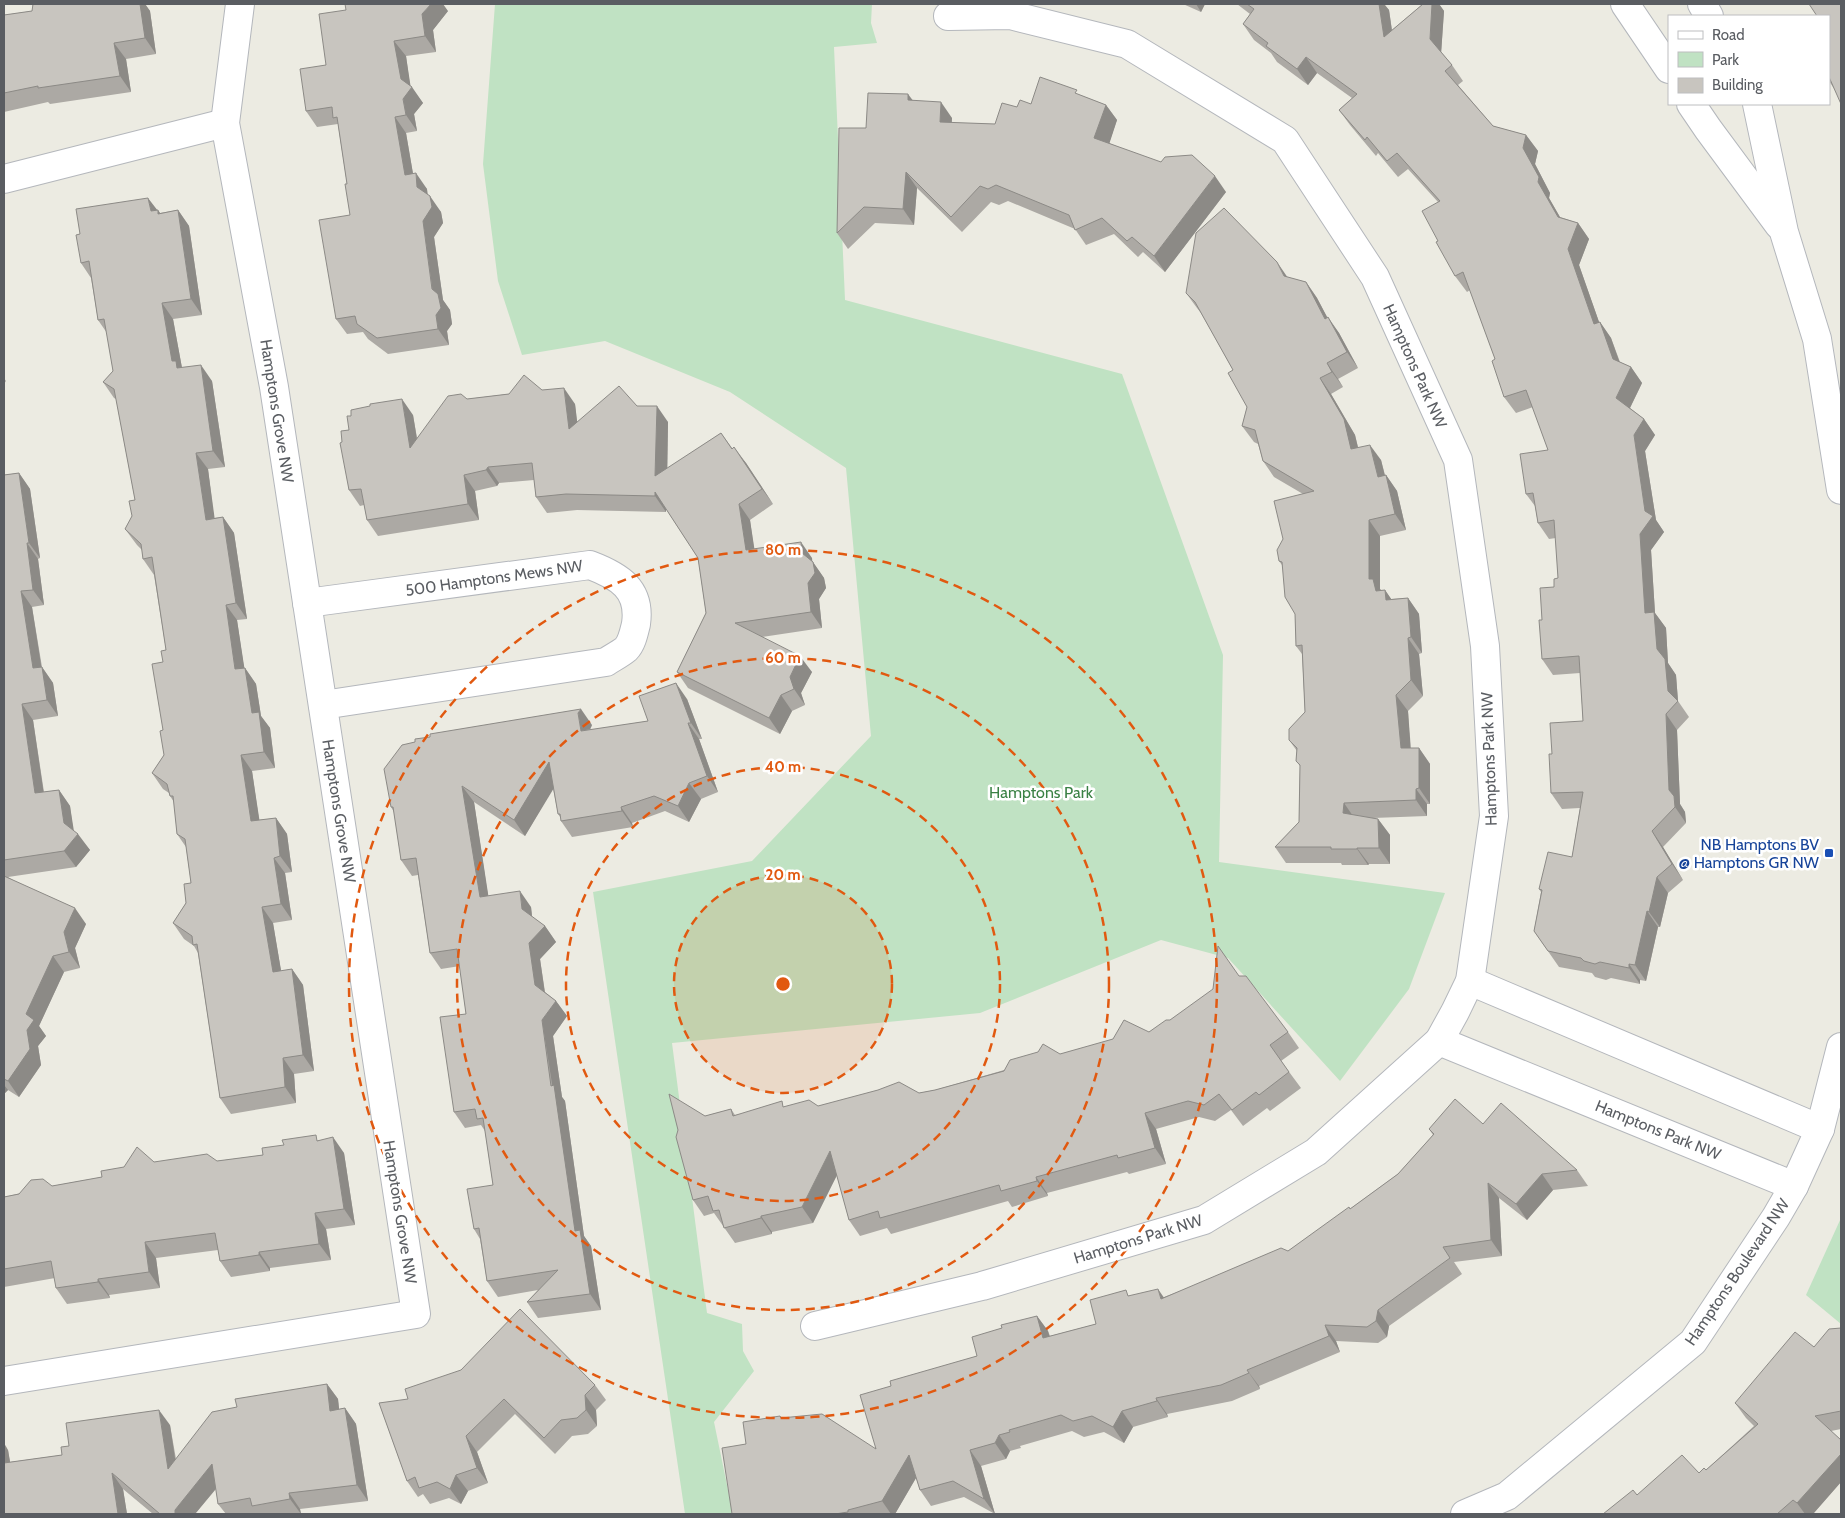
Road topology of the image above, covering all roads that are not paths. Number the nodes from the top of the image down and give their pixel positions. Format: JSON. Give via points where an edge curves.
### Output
{"nodes":[{"id":1,"x":240,"y":4,"type":"edge"},
{"id":2,"x":1625,"y":4,"type":"edge"},
{"id":3,"x":1702,"y":4,"type":"edge"},
{"id":4,"x":1708,"y":15,"type":"edge"},
{"id":5,"x":948,"y":16,"type":"dead end"},
{"id":6,"x":1668,"y":68,"type":"edge"},
{"id":7,"x":1692,"y":105,"type":"edge"},
{"id":8,"x":1757,"y":105,"type":"edge"},
{"id":9,"x":225,"y":123,"type":"junction"},
{"id":10,"x":4,"y":179,"type":"edge"},
{"id":11,"x":1784,"y":232,"type":"junction"},
{"id":12,"x":1841,"y":490,"type":"edge"},
{"id":13,"x":307,"y":603,"type":"junction"},
{"id":14,"x":323,"y":705,"type":"junction"},
{"id":15,"x":1470,"y":981,"type":"junction"},
{"id":16,"x":1439,"y":1041,"type":"junction"},
{"id":17,"x":1841,"y":1047,"type":"edge"},
{"id":18,"x":1820,"y":1129,"type":"junction"},
{"id":19,"x":1794,"y":1186,"type":"junction"},
{"id":20,"x":815,"y":1326,"type":"dead end"},
{"id":21,"x":4,"y":1381,"type":"edge"},
{"id":22,"x":1465,"y":1514,"type":"edge"}],
"edges":[{"from":1,"to":9,"type":"street","name":"Hamptons Grove NW"},
{"from":2,"to":6,"type":"street"},
{"from":3,"to":4,"type":"street"},
{"from":5,"to":15,"type":"street","name":"Hamptons Park NW","via":[[1010,15],[1127,44],[1285,140],[1375,277],[1458,460],[1484,646],[1494,816]]},
{"from":7,"to":11,"type":"street"},
{"from":8,"to":11,"type":"street"},
{"from":9,"to":10,"type":"street"},
{"from":9,"to":13,"type":"street","name":"Hamptons Grove NW","via":[[274,387]]},
{"from":11,"to":12,"type":"street","via":[[1817,339]]},
{"from":13,"to":14,"type":"street","name":"Hamptons Grove NW"},
{"from":13,"to":14,"type":"street","name":"500 Hamptons Mews NW","via":[[590,565],[614,575],[631,592],[638,610],[634,634],[627,648],[606,662]]},
{"from":14,"to":21,"type":"street","name":"Hamptons Grove NW","via":[[416,1314]]},
{"from":15,"to":16,"type":"street","name":"Hamptons Park NW"},
{"from":15,"to":18,"type":"street"},
{"from":16,"to":19,"type":"street","name":"Hamptons Park NW"},
{"from":16,"to":20,"type":"street","name":"Hamptons Park NW","via":[[1316,1152],[1204,1220],[982,1286]]},
{"from":17,"to":18,"type":"street","name":"Hamptons Boulevard NW"},
{"from":18,"to":19,"type":"street","name":"Hamptons Boulevard NW"},
{"from":19,"to":22,"type":"street","name":"Hamptons Boulevard NW","via":[[1693,1342],[1507,1496]]}]}
